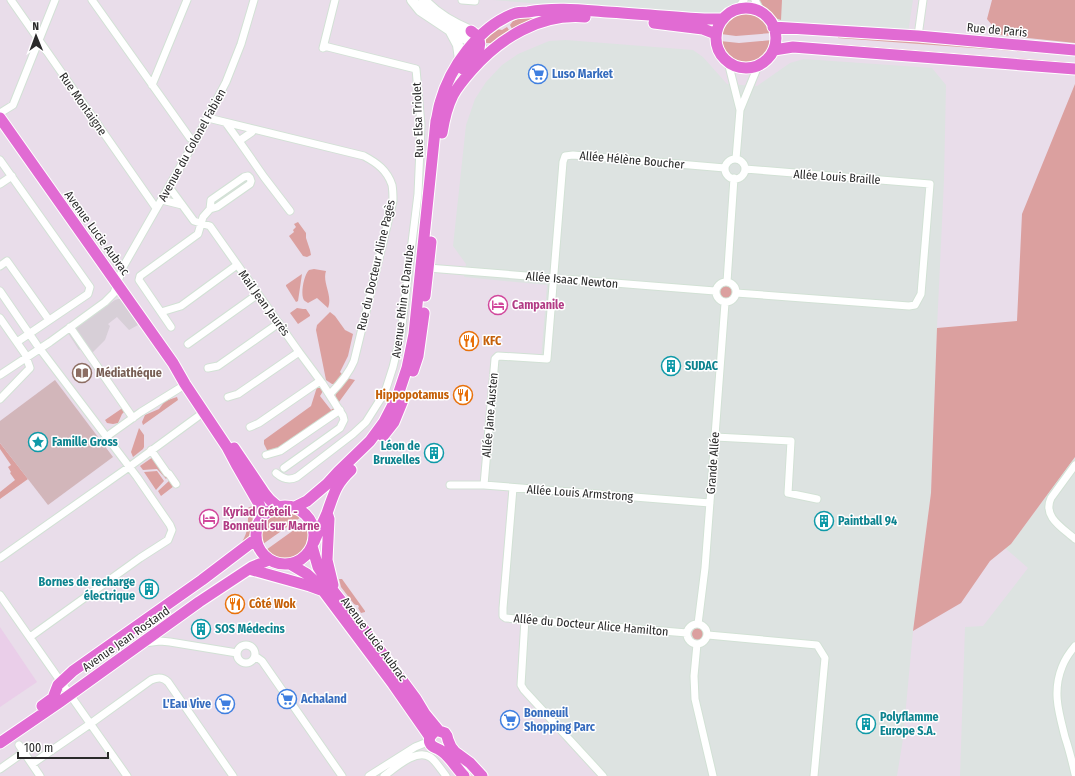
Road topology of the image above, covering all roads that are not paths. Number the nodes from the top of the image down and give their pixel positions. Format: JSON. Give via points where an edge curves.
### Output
{"nodes":[{"id":1,"x":11,"y":0,"type":"edge"},
{"id":2,"x":55,"y":0,"type":"edge"},
{"id":3,"x":92,"y":0,"type":"edge"},
{"id":4,"x":187,"y":0,"type":"edge"},
{"id":5,"x":254,"y":0,"type":"edge"},
{"id":6,"x":335,"y":0,"type":"edge"},
{"id":7,"x":412,"y":0,"type":"edge"},
{"id":8,"x":424,"y":0,"type":"edge"},
{"id":9,"x":462,"y":0,"type":"edge"},
{"id":10,"x":744,"y":0,"type":"edge"},
{"id":11,"x":755,"y":0,"type":"edge"},
{"id":12,"x":923,"y":0,"type":"edge"},
{"id":13,"x":475,"y":1,"type":"dead end"},
{"id":14,"x":737,"y":10,"type":"junction"},
{"id":15,"x":761,"y":12,"type":"junction"},
{"id":16,"x":723,"y":19,"type":"junction"},
{"id":17,"x":773,"y":26,"type":"junction"},
{"id":18,"x":450,"y":30,"type":"junction"},
{"id":19,"x":716,"y":34,"type":"junction"},
{"id":20,"x":918,"y":36,"type":"junction"},
{"id":21,"x":478,"y":38,"type":"junction"},
{"id":22,"x":39,"y":41,"type":"junction"},
{"id":23,"x":774,"y":50,"type":"junction"},
{"id":24,"x":1075,"y":50,"type":"edge"},
{"id":25,"x":490,"y":52,"type":"junction"},
{"id":26,"x":460,"y":59,"type":"junction"},
{"id":27,"x":728,"y":62,"type":"junction"},
{"id":28,"x":758,"y":66,"type":"junction"},
{"id":29,"x":1075,"y":69,"type":"edge"},
{"id":30,"x":152,"y":85,"type":"junction"},
{"id":31,"x":454,"y":94,"type":"junction"},
{"id":32,"x":740,"y":110,"type":"junction"},
{"id":33,"x":0,"y":113,"type":"edge"},
{"id":34,"x":0,"y":118,"type":"edge"},
{"id":35,"x":208,"y":118,"type":"junction"},
{"id":36,"x":226,"y":123,"type":"junction"},
{"id":37,"x":253,"y":129,"type":"junction"},
{"id":38,"x":195,"y":141,"type":"junction"},
{"id":39,"x":239,"y":141,"type":"junction"},
{"id":40,"x":736,"y":159,"type":"junction"},
{"id":41,"x":0,"y":160,"type":"edge"},
{"id":42,"x":725,"y":168,"type":"junction"},
{"id":43,"x":745,"y":169,"type":"junction"},
{"id":44,"x":12,"y":176,"type":"junction"},
{"id":45,"x":734,"y":178,"type":"junction"},
{"id":46,"x":0,"y":184,"type":"edge"},
{"id":47,"x":169,"y":187,"type":"junction"},
{"id":48,"x":162,"y":200,"type":"junction"},
{"id":49,"x":182,"y":205,"type":"junction"},
{"id":50,"x":156,"y":208,"type":"junction"},
{"id":51,"x":210,"y":210,"type":"junction"},
{"id":52,"x":290,"y":211,"type":"dead end"},
{"id":53,"x":201,"y":223,"type":"junction"},
{"id":54,"x":237,"y":265,"type":"junction"},
{"id":55,"x":0,"y":266,"type":"edge"},
{"id":56,"x":428,"y":268,"type":"junction"},
{"id":57,"x":554,"y":278,"type":"junction"},
{"id":58,"x":727,"y":282,"type":"junction"},
{"id":59,"x":118,"y":284,"type":"junction"},
{"id":60,"x":0,"y":291,"type":"edge"},
{"id":61,"x":715,"y":291,"type":"junction"},
{"id":62,"x":736,"y":293,"type":"junction"},
{"id":63,"x":258,"y":294,"type":"junction"},
{"id":64,"x":725,"y":302,"type":"junction"},
{"id":65,"x":161,"y":312,"type":"junction"},
{"id":66,"x":49,"y":320,"type":"junction"},
{"id":67,"x":1,"y":321,"type":"edge"},
{"id":68,"x":279,"y":323,"type":"junction"},
{"id":69,"x":70,"y":327,"type":"junction"},
{"id":70,"x":171,"y":327,"type":"dead end"},
{"id":71,"x":30,"y":334,"type":"junction"},
{"id":72,"x":17,"y":342,"type":"junction"},
{"id":73,"x":188,"y":344,"type":"dead end"},
{"id":74,"x":40,"y":348,"type":"junction"},
{"id":75,"x":299,"y":352,"type":"junction"},
{"id":76,"x":27,"y":357,"type":"junction"},
{"id":77,"x":173,"y":363,"type":"junction"},
{"id":78,"x":208,"y":368,"type":"dead end"},
{"id":79,"x":0,"y":375,"type":"edge"},
{"id":80,"x":320,"y":381,"type":"junction"},
{"id":81,"x":183,"y":386,"type":"dead end"},
{"id":82,"x":330,"y":394,"type":"junction"},
{"id":83,"x":228,"y":397,"type":"dead end"},
{"id":84,"x":0,"y":399,"type":"edge"},
{"id":85,"x":340,"y":410,"type":"junction"},
{"id":86,"x":204,"y":412,"type":"junction"},
{"id":87,"x":133,"y":418,"type":"junction"},
{"id":88,"x":250,"y":427,"type":"dead end"},
{"id":89,"x":106,"y":437,"type":"junction"},
{"id":90,"x":715,"y":437,"type":"junction"},
{"id":91,"x":151,"y":450,"type":"junction"},
{"id":92,"x":266,"y":455,"type":"dead end"},
{"id":93,"x":1075,"y":465,"type":"edge"},
{"id":94,"x":129,"y":467,"type":"junction"},
{"id":95,"x":284,"y":468,"type":"dead end"},
{"id":96,"x":276,"y":473,"type":"dead end"},
{"id":97,"x":176,"y":484,"type":"dead end"},
{"id":98,"x":450,"y":485,"type":"dead end"},
{"id":99,"x":484,"y":485,"type":"junction"},
{"id":100,"x":513,"y":488,"type":"junction"},
{"id":101,"x":817,"y":499,"type":"dead end"},
{"id":102,"x":710,"y":503,"type":"junction"},
{"id":103,"x":278,"y":507,"type":"junction"},
{"id":104,"x":295,"y":507,"type":"junction"},
{"id":105,"x":327,"y":512,"type":"junction"},
{"id":106,"x":263,"y":516,"type":"junction"},
{"id":107,"x":256,"y":539,"type":"junction"},
{"id":108,"x":1075,"y":539,"type":"edge"},
{"id":109,"x":314,"y":548,"type":"junction"},
{"id":110,"x":0,"y":558,"type":"edge"},
{"id":111,"x":268,"y":560,"type":"junction"},
{"id":112,"x":290,"y":564,"type":"junction"},
{"id":113,"x":249,"y":569,"type":"junction"},
{"id":114,"x":329,"y":592,"type":"junction"},
{"id":115,"x":0,"y":595,"type":"edge"},
{"id":116,"x":525,"y":620,"type":"junction"},
{"id":117,"x":698,"y":624,"type":"junction"},
{"id":118,"x":687,"y":633,"type":"junction"},
{"id":119,"x":708,"y":635,"type":"junction"},
{"id":120,"x":30,"y":637,"type":"junction"},
{"id":121,"x":142,"y":643,"type":"junction"},
{"id":122,"x":697,"y":644,"type":"junction"},
{"id":123,"x":1075,"y":646,"type":"edge"},
{"id":124,"x":237,"y":653,"type":"junction"},
{"id":125,"x":255,"y":656,"type":"junction"},
{"id":126,"x":61,"y":682,"type":"junction"},
{"id":127,"x":70,"y":694,"type":"junction"},
{"id":128,"x":90,"y":724,"type":"junction"},
{"id":129,"x":0,"y":736,"type":"edge"},
{"id":130,"x":429,"y":738,"type":"junction"},
{"id":131,"x":448,"y":740,"type":"junction"},
{"id":132,"x":0,"y":743,"type":"edge"},
{"id":133,"x":19,"y":746,"type":"dead end"},
{"id":134,"x":440,"y":749,"type":"junction"},
{"id":135,"x":24,"y":752,"type":"junction"},
{"id":136,"x":32,"y":764,"type":"junction"},
{"id":137,"x":0,"y":768,"type":"edge"},
{"id":138,"x":1075,"y":774,"type":"edge"},
{"id":139,"x":40,"y":776,"type":"edge"},
{"id":140,"x":127,"y":776,"type":"edge"},
{"id":141,"x":233,"y":776,"type":"edge"},
{"id":142,"x":342,"y":776,"type":"edge"},
{"id":143,"x":370,"y":776,"type":"edge"},
{"id":144,"x":384,"y":776,"type":"edge"},
{"id":145,"x":446,"y":776,"type":"edge"},
{"id":146,"x":464,"y":776,"type":"edge"},
{"id":147,"x":482,"y":776,"type":"edge"},
{"id":148,"x":603,"y":776,"type":"edge"},
{"id":149,"x":713,"y":776,"type":"edge"},
{"id":150,"x":814,"y":776,"type":"edge"}],
"edges":[{"from":1,"to":22,"type":"street","name":"Rue Montaigne"},
{"from":2,"to":22,"type":"street"},
{"from":3,"to":30,"type":"street"},
{"from":4,"to":30,"type":"street"},
{"from":5,"to":35,"type":"street","name":"Avenue du Colonel Fabien","via":[[242,44]]},
{"from":6,"to":96,"type":"street","name":"Rue Elsa Triolet","via":[[324,47],[416,69],[420,125],[418,194],[401,334],[385,392],[366,422],[297,477],[286,479]]},
{"from":7,"to":18,"type":"main road","via":[[420,10]]},
{"from":8,"to":21,"type":"main road","via":[[438,13]]},
{"from":9,"to":13,"type":"street"},
{"from":10,"to":14,"type":"street"},
{"from":11,"to":15,"type":"street"},
{"from":12,"to":20,"type":"street"},
{"from":14,"to":15,"type":"main road","via":[[746,8]]},
{"from":14,"to":16,"type":"main road"},
{"from":15,"to":17,"type":"main road"},
{"from":16,"to":19,"type":"main road"},
{"from":16,"to":21,"type":"main road","via":[[566,9],[535,10],[514,14]]},
{"from":17,"to":20,"type":"main road","name":"Rue de Paris"},
{"from":17,"to":23,"type":"main road","via":[[776,37]]},
{"from":18,"to":21,"type":"main road"},
{"from":18,"to":26,"type":"main road","via":[[458,45]]},
{"from":19,"to":25,"type":"main road","via":[[703,29],[654,23],[580,16],[559,17],[524,28]]},
{"from":19,"to":27,"type":"main road","via":[[717,46]]},
{"from":20,"to":24,"type":"main road","name":"Rue de Paris"},
{"from":21,"to":25,"type":"main road"},
{"from":21,"to":26,"type":"main road","name":"Avenue Rhin et Danube"},
{"from":21,"to":31,"type":"main road","via":[[478,52],[457,78]]},
{"from":22,"to":33,"type":"street","via":[[13,105]]},
{"from":22,"to":50,"type":"street","name":"Rue Montaigne"},
{"from":23,"to":28,"type":"main road","via":[[770,57]]},
{"from":23,"to":29,"type":"main road","via":[[793,47]]},
{"from":25,"to":31,"type":"main road","via":[[465,78]]},
{"from":26,"to":104,"type":"main road","name":"Avenue Rhin et Danube","via":[[448,81],[436,121],[414,334],[398,395],[384,422],[370,441],[317,494]]},
{"from":27,"to":28,"type":"main road","via":[[743,68]]},
{"from":27,"to":32,"type":"street"},
{"from":28,"to":32,"type":"street"},
{"from":30,"to":38,"type":"street","via":[[190,138]]},
{"from":31,"to":56,"type":"main road","name":"Avenue Rhin et Danube","via":[[443,123]]},
{"from":32,"to":40,"type":"street"},
{"from":34,"to":59,"type":"main road","name":"Avenue Lucie Aubrac"},
{"from":35,"to":36,"type":"street","name":"Rue du Docteur Aline Pagès"},
{"from":35,"to":38,"type":"street","name":"Avenue du Colonel Fabien"},
{"from":36,"to":37,"type":"street","name":"Rue du Docteur Aline Pagès"},
{"from":36,"to":39,"type":"street"},
{"from":37,"to":39,"type":"street"},
{"from":37,"to":82,"type":"street","name":"Rue du Docteur Aline Pagès","via":[[364,156],[383,169],[392,186],[393,201],[354,361],[342,381]]},
{"from":38,"to":47,"type":"street","name":"Avenue du Colonel Fabien"},
{"from":39,"to":52,"type":"street"},
{"from":40,"to":42,"type":"street","via":[[729,161]]},
{"from":40,"to":43,"type":"street","via":[[743,162]]},
{"from":41,"to":44,"type":"street"},
{"from":42,"to":45,"type":"street","via":[[728,175]]},
{"from":42,"to":57,"type":"street","name":"Allée Hélène Boucher","via":[[565,156]]},
{"from":43,"to":45,"type":"street","via":[[741,176]]},
{"from":43,"to":62,"type":"street","name":"Allée Louis Braille","via":[[930,184],[921,294],[915,305]]},
{"from":44,"to":46,"type":"street"},
{"from":44,"to":66,"type":"street","via":[[90,287],[88,294]]},
{"from":45,"to":58,"type":"street"},
{"from":47,"to":48,"type":"street","name":"Avenue du Colonel Fabien"},
{"from":47,"to":49,"type":"street","name":"Mail Jean Jaurès"},
{"from":48,"to":49,"type":"street"},
{"from":48,"to":50,"type":"street","name":"Avenue du Colonel Fabien"},
{"from":49,"to":53,"type":"street","name":"Mail Jean Jaurès","via":[[194,221]]},
{"from":50,"to":59,"type":"street","name":"Avenue du Colonel Fabien","via":[[122,267]]},
{"from":51,"to":51,"type":"street","via":[[250,184],[250,178],[244,177],[211,200]]},
{"from":51,"to":53,"type":"street"},
{"from":53,"to":54,"type":"street","name":"Mail Jean Jaurès","via":[[210,226]]},
{"from":53,"to":65,"type":"street","via":[[198,234],[140,276],[139,280]]},
{"from":54,"to":63,"type":"street","name":"Mail Jean Jaurès"},
{"from":54,"to":65,"type":"street","via":[[181,306]]},
{"from":55,"to":66,"type":"street","via":[[8,260]]},
{"from":56,"to":57,"type":"street","name":"Allée Isaac Newton"},
{"from":56,"to":105,"type":"main road","name":"Avenue Rhin et Danube","via":[[419,349],[394,422],[378,443],[342,478]]},
{"from":57,"to":61,"type":"street","name":"Allée Isaac Newton"},
{"from":57,"to":99,"type":"street","name":"Allée Jane Austen","via":[[547,360],[498,356],[495,359]]},
{"from":58,"to":61,"type":"street","via":[[719,284]]},
{"from":58,"to":62,"type":"street","via":[[734,285]]},
{"from":59,"to":69,"type":"street","name":"Avenue du Colonel Fabien","via":[[114,293],[105,302]]},
{"from":59,"to":77,"type":"main road","name":"Avenue Lucie Aubrac"},
{"from":60,"to":71,"type":"street"},
{"from":61,"to":64,"type":"street","via":[[718,299]]},
{"from":62,"to":64,"type":"street","via":[[733,300]]},
{"from":63,"to":68,"type":"street","name":"Mail Jean Jaurès"},
{"from":63,"to":73,"type":"street"},
{"from":64,"to":90,"type":"street","name":"Grande Allée"},
{"from":65,"to":70,"type":"street"},
{"from":66,"to":71,"type":"street"},
{"from":67,"to":72,"type":"street"},
{"from":68,"to":75,"type":"street","name":"Mail Jean Jaurès"},
{"from":68,"to":78,"type":"street","via":[[218,366]]},
{"from":69,"to":74,"type":"street","name":"Avenue du Colonel Fabien"},
{"from":69,"to":87,"type":"street"},
{"from":71,"to":72,"type":"street"},
{"from":71,"to":74,"type":"street"},
{"from":72,"to":76,"type":"street"},
{"from":74,"to":76,"type":"street","name":"Avenue du Colonel Fabien"},
{"from":74,"to":89,"type":"street"},
{"from":75,"to":80,"type":"street","name":"Mail Jean Jaurès"},
{"from":75,"to":83,"type":"street","via":[[238,394]]},
{"from":76,"to":79,"type":"street","name":"Avenue du Colonel Fabien"},
{"from":76,"to":84,"type":"street","via":[[30,368]]},
{"from":77,"to":86,"type":"main road","name":"Avenue Lucie Aubrac"},
{"from":77,"to":103,"type":"main road","name":"Avenue Lucie Aubrac","via":[[270,500]]},
{"from":80,"to":82,"type":"street","name":"Mail Jean Jaurès"},
{"from":80,"to":88,"type":"street"},
{"from":81,"to":87,"type":"street"},
{"from":82,"to":85,"type":"street","name":"Mail Jean Jaurès"},
{"from":85,"to":92,"type":"street","via":[[280,451]]},
{"from":85,"to":95,"type":"street","via":[[344,420],[340,428]]},
{"from":86,"to":91,"type":"street"},
{"from":86,"to":106,"type":"main road","name":"Avenue Lucie Aubrac","via":[[227,447],[259,504]]},
{"from":87,"to":89,"type":"street"},
{"from":89,"to":94,"type":"street"},
{"from":90,"to":101,"type":"street","via":[[791,441],[788,493]]},
{"from":90,"to":102,"type":"street","name":"Grande Allée"},
{"from":91,"to":94,"type":"street"},
{"from":91,"to":97,"type":"street"},
{"from":93,"to":108,"type":"street","via":[[1049,503],[1049,512],[1053,520]]},
{"from":94,"to":110,"type":"street"},
{"from":94,"to":120,"type":"street","via":[[170,525],[172,530],[168,540]]},
{"from":98,"to":99,"type":"street","name":"Allée Louis Armstrong"},
{"from":99,"to":100,"type":"street","name":"Allée Louis Armstrong"},
{"from":100,"to":102,"type":"street","name":"Allée Louis Armstrong"},
{"from":100,"to":116,"type":"street","name":"Allée du Docteur Alice Hamilton","via":[[503,616]]},
{"from":102,"to":117,"type":"street","name":"Grande Allée"},
{"from":103,"to":104,"type":"main road"},
{"from":103,"to":106,"type":"main road"},
{"from":104,"to":109,"type":"main road","via":[[311,520],[315,535]]},
{"from":105,"to":109,"type":"main road","name":"Avenue Rhin et Danube"},
{"from":105,"to":114,"type":"main road"},
{"from":106,"to":107,"type":"main road","via":[[258,522]]},
{"from":107,"to":111,"type":"main road"},
{"from":107,"to":126,"type":"main road","name":"Avenue Jean Rostand","via":[[73,670]]},
{"from":109,"to":112,"type":"main road","via":[[302,559]]},
{"from":109,"to":114,"type":"main road","name":"Avenue Lucie Aubrac"},
{"from":111,"to":112,"type":"main road","via":[[282,565]]},
{"from":111,"to":113,"type":"main road","name":"Avenue Jean Rostand"},
{"from":112,"to":114,"type":"main road","name":"Avenue Lucie Aubrac"},
{"from":113,"to":114,"type":"main road"},
{"from":113,"to":121,"type":"main road","name":"Avenue Jean Rostand"},
{"from":114,"to":130,"type":"main road","name":"Avenue Lucie Aubrac"},
{"from":114,"to":130,"type":"main road","name":"Avenue Lucie Aubrac","via":[[376,645],[416,699],[425,714]]},
{"from":115,"to":120,"type":"street"},
{"from":116,"to":118,"type":"street","name":"Allée du Docteur Alice Hamilton"},
{"from":116,"to":148,"type":"street","via":[[521,685]]},
{"from":117,"to":118,"type":"street","via":[[691,626]]},
{"from":117,"to":119,"type":"street","via":[[705,627]]},
{"from":118,"to":122,"type":"street","via":[[690,641]]},
{"from":119,"to":122,"type":"street","via":[[704,642]]},
{"from":119,"to":150,"type":"street","via":[[817,645],[825,658]]},
{"from":120,"to":126,"type":"street"},
{"from":121,"to":124,"type":"street","via":[[170,642]]},
{"from":121,"to":127,"type":"main road","name":"Avenue Jean Rostand"},
{"from":122,"to":149,"type":"street","via":[[695,699]]},
{"from":123,"to":138,"type":"street","via":[[1067,655],[1057,685],[1058,707]]},
{"from":124,"to":125,"type":"street","via":[[239,660],[244,663],[250,662]]},
{"from":124,"to":125,"type":"street","via":[[241,646],[246,644],[254,648]]},
{"from":125,"to":142,"type":"street","via":[[262,661]]},
{"from":126,"to":127,"type":"street"},
{"from":126,"to":129,"type":"main road","name":"Avenue Jean Rostand","via":[[53,698]]},
{"from":127,"to":128,"type":"street"},
{"from":127,"to":132,"type":"main road","name":"Avenue Jean Rostand"},
{"from":128,"to":136,"type":"street"},
{"from":128,"to":140,"type":"street"},
{"from":128,"to":141,"type":"street","via":[[151,680],[158,677],[165,679]]},
{"from":130,"to":131,"type":"main road","name":"Avenue Lucie Aubrac","via":[[445,733]]},
{"from":130,"to":134,"type":"main road","name":"Avenue Lucie Aubrac","via":[[433,747]]},
{"from":130,"to":143,"type":"street"},
{"from":131,"to":134,"type":"main road","via":[[444,748]]},
{"from":131,"to":147,"type":"main road","name":"Avenue Lucie Aubrac","via":[[455,752]]},
{"from":133,"to":135,"type":"street"},
{"from":134,"to":146,"type":"main road","name":"Avenue Lucie Aubrac"},
{"from":135,"to":136,"type":"street"},
{"from":135,"to":137,"type":"street"},
{"from":136,"to":139,"type":"street"},
{"from":144,"to":145,"type":"street","via":[[412,757],[421,754],[431,757]]}]}
